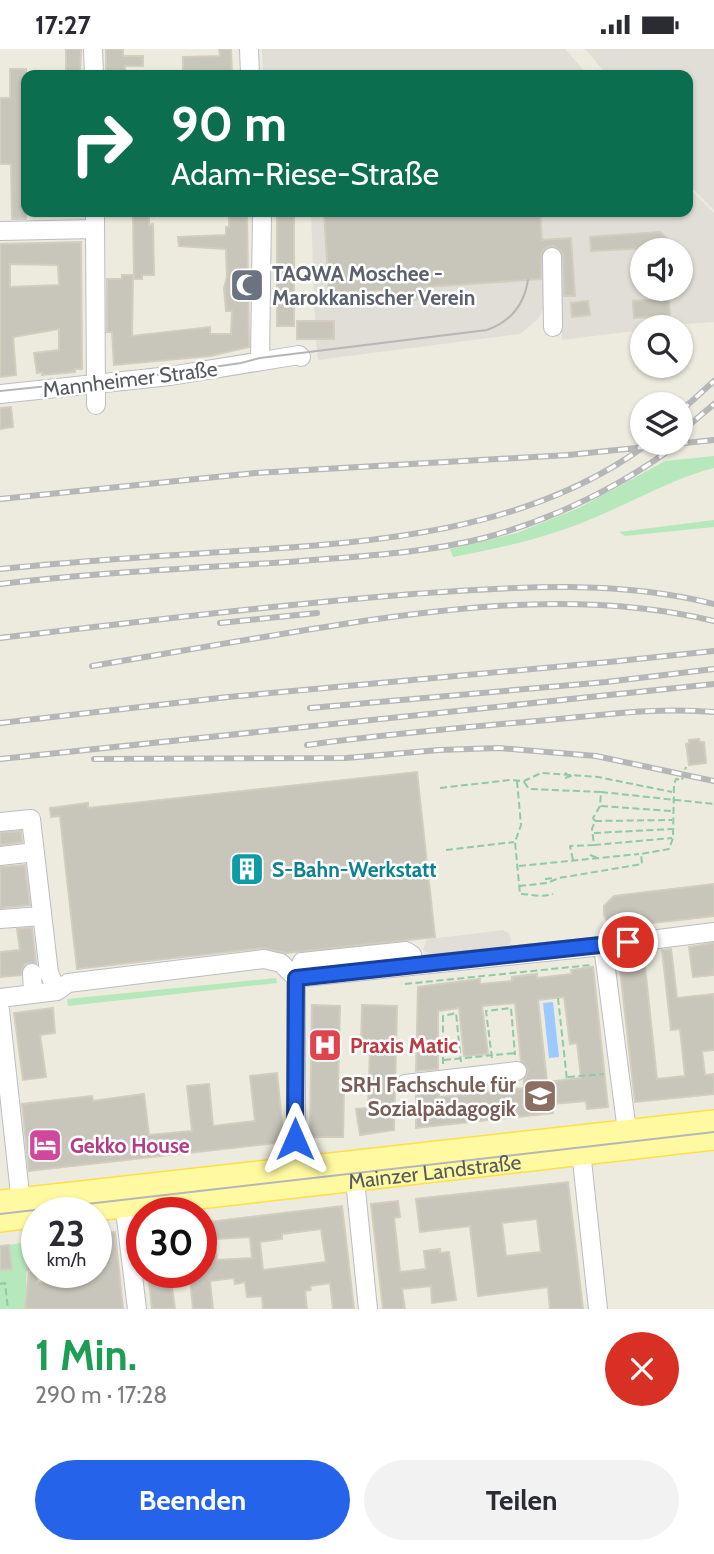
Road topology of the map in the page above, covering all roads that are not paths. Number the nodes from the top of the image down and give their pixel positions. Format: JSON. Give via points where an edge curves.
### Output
{"nodes":[{"id":1,"x":93,"y":49,"type":"edge"},
{"id":2,"x":248,"y":49,"type":"edge"},
{"id":3,"x":94,"y":70,"type":"edge"},
{"id":4,"x":250,"y":70,"type":"edge"},
{"id":5,"x":262,"y":217,"type":"edge"},
{"id":6,"x":95,"y":220,"type":"edge"},
{"id":7,"x":0,"y":231,"type":"edge"},
{"id":8,"x":552,"y":257,"type":"dead end"},
{"id":9,"x":553,"y":327,"type":"dead end"},
{"id":10,"x":301,"y":358,"type":"dead end"},
{"id":11,"x":260,"y":361,"type":"junction"},
{"id":12,"x":96,"y":384,"type":"junction"},
{"id":13,"x":9,"y":397,"type":"edge"},
{"id":14,"x":96,"y":405,"type":"dead end"},
{"id":15,"x":0,"y":823,"type":"edge"},
{"id":16,"x":35,"y":852,"type":"junction"},
{"id":17,"x":0,"y":856,"type":"edge"},
{"id":18,"x":43,"y":916,"type":"junction"},
{"id":19,"x":0,"y":919,"type":"edge"},
{"id":20,"x":714,"y":932,"type":"edge"},
{"id":21,"x":604,"y":955,"type":"junction"},
{"id":22,"x":32,"y":973,"type":"dead end"},
{"id":23,"x":296,"y":978,"type":"junction"},
{"id":24,"x":57,"y":991,"type":"junction"},
{"id":25,"x":33,"y":994,"type":"junction"},
{"id":26,"x":0,"y":997,"type":"edge"},
{"id":27,"x":0,"y":1010,"type":"edge"},
{"id":28,"x":516,"y":1062,"type":"road end"},
{"id":29,"x":405,"y":1084,"type":"dead end"},
{"id":30,"x":4,"y":1090,"type":"edge"},
{"id":31,"x":714,"y":1121,"type":"edge"},
{"id":32,"x":627,"y":1131,"type":"junction"},
{"id":33,"x":714,"y":1139,"type":"edge"},
{"id":34,"x":581,"y":1145,"type":"junction"},
{"id":35,"x":296,"y":1168,"type":"junction"},
{"id":36,"x":354,"y":1171,"type":"junction"},
{"id":37,"x":123,"y":1197,"type":"junction"},
{"id":38,"x":112,"y":1200,"type":"edge"},
{"id":39,"x":20,"y":1209,"type":"edge"},
{"id":40,"x":0,"y":1220,"type":"edge"},
{"id":41,"x":137,"y":1309,"type":"edge"},
{"id":42,"x":368,"y":1309,"type":"edge"},
{"id":43,"x":598,"y":1309,"type":"edge"}],
"edges":[{"from":1,"to":3,"type":"street"},
{"from":2,"to":4,"type":"street"},
{"from":5,"to":11,"type":"street"},
{"from":6,"to":7,"type":"street"},
{"from":6,"to":12,"type":"street"},
{"from":8,"to":9,"type":"street"},
{"from":10,"to":11,"type":"street","name":"Mannheimer Straße"},
{"from":11,"to":12,"type":"street","name":"Mannheimer Straße"},
{"from":12,"to":13,"type":"street","name":"Mannheimer Straße"},
{"from":12,"to":14,"type":"street"},
{"from":15,"to":16,"type":"street","via":[[31,819]]},
{"from":16,"to":17,"type":"street"},
{"from":16,"to":18,"type":"street"},
{"from":18,"to":19,"type":"street"},
{"from":18,"to":24,"type":"street","via":[[49,973]]},
{"from":20,"to":21,"type":"street"},
{"from":21,"to":23,"type":"street","via":[[419,965]]},
{"from":21,"to":32,"type":"street"},
{"from":22,"to":25,"type":"street"},
{"from":23,"to":24,"type":"street","via":[[281,963],[264,959],[68,983]]},
{"from":23,"to":35,"type":"street"},
{"from":24,"to":25,"type":"street"},
{"from":25,"to":26,"type":"street"},
{"from":27,"to":30,"type":"street"},
{"from":28,"to":29,"type":"street","via":[[492,1064],[462,1077]]},
{"from":30,"to":39,"type":"street"},
{"from":31,"to":32,"type":"main road","name":"Mainzer Landstraße"},
{"from":32,"to":34,"type":"main road","name":"Mainzer Landstraße"},
{"from":33,"to":34,"type":"main road","name":"Mainzer Landstraße"},
{"from":34,"to":36,"type":"main road","name":"Mainzer Landstraße"},
{"from":34,"to":43,"type":"street"},
{"from":35,"to":36,"type":"main road","name":"Mainzer Landstraße"},
{"from":35,"to":37,"type":"main road","name":"Mainzer Landstraße"},
{"from":36,"to":37,"type":"main road","name":"Mainzer Landstraße"},
{"from":36,"to":42,"type":"street"},
{"from":37,"to":38,"type":"main road","name":"Mainzer Landstraße"},
{"from":37,"to":39,"type":"main road","name":"Mainzer Landstraße"},
{"from":37,"to":41,"type":"street"},
{"from":39,"to":40,"type":"main road","name":"Mainzer Landstraße"}]}
